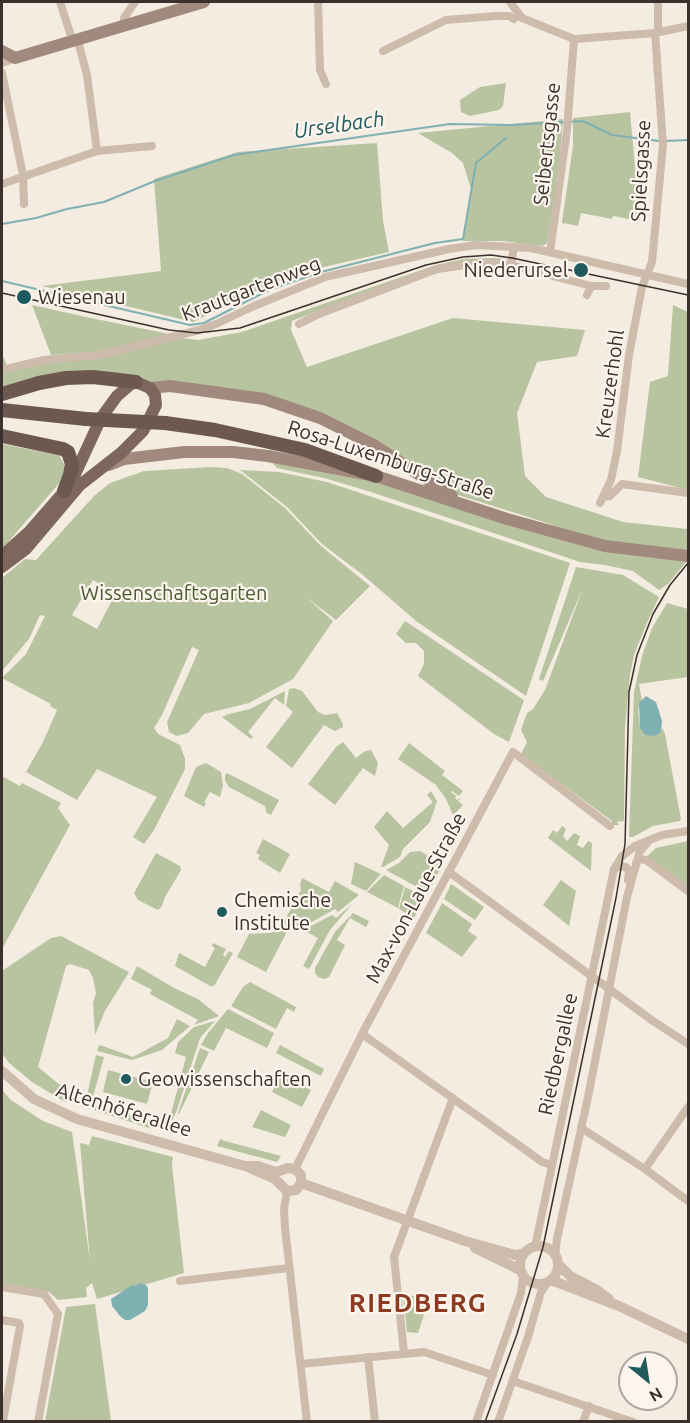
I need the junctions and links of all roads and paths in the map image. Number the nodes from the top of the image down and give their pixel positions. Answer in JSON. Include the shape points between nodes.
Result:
{"nodes":[{"id":1,"x":60,"y":2,"type":"edge"},
{"id":2,"x":135,"y":2,"type":"edge"},
{"id":3,"x":204,"y":2,"type":"edge"},
{"id":4,"x":318,"y":2,"type":"edge"},
{"id":5,"x":510,"y":2,"type":"edge"},
{"id":6,"x":658,"y":2,"type":"edge"},
{"id":7,"x":518,"y":18,"type":"junction"},
{"id":8,"x":124,"y":26,"type":"junction"},
{"id":9,"x":688,"y":26,"type":"edge"},
{"id":10,"x":657,"y":32,"type":"junction"},
{"id":11,"x":574,"y":39,"type":"junction"},
{"id":12,"x":76,"y":42,"type":"junction"},
{"id":13,"x":2,"y":51,"type":"edge"},
{"id":14,"x":384,"y":51,"type":"dead end"},
{"id":15,"x":15,"y":58,"type":"junction"},
{"id":16,"x":2,"y":63,"type":"edge"},
{"id":17,"x":2,"y":73,"type":"edge"},
{"id":18,"x":327,"y":84,"type":"dead end"},
{"id":19,"x":152,"y":146,"type":"dead end"},
{"id":20,"x":98,"y":151,"type":"junction"},
{"id":21,"x":23,"y":175,"type":"junction"},
{"id":22,"x":3,"y":183,"type":"edge"},
{"id":23,"x":23,"y":192,"type":"junction"},
{"id":24,"x":24,"y":204,"type":"dead end"},
{"id":25,"x":514,"y":247,"type":"junction"},
{"id":26,"x":550,"y":252,"type":"junction"},
{"id":27,"x":512,"y":265,"type":"junction"},
{"id":28,"x":645,"y":274,"type":"junction"},
{"id":29,"x":688,"y":284,"type":"edge"},
{"id":30,"x":591,"y":286,"type":"junction"},
{"id":31,"x":606,"y":286,"type":"dead end"},
{"id":32,"x":587,"y":295,"type":"dead end"},
{"id":33,"x":299,"y":324,"type":"dead end"},
{"id":34,"x":2,"y":370,"type":"edge"},
{"id":35,"x":136,"y":382,"type":"junction"},
{"id":36,"x":150,"y":388,"type":"junction"},
{"id":37,"x":2,"y":394,"type":"edge"},
{"id":38,"x":2,"y":410,"type":"edge"},
{"id":39,"x":2,"y":419,"type":"edge"},
{"id":40,"x":82,"y":419,"type":"junction"},
{"id":41,"x":2,"y":436,"type":"edge"},
{"id":42,"x":100,"y":470,"type":"junction"},
{"id":43,"x":376,"y":476,"type":"junction"},
{"id":44,"x":64,"y":491,"type":"junction"},
{"id":45,"x":688,"y":493,"type":"edge"},
{"id":46,"x":466,"y":504,"type":"junction"},
{"id":47,"x":2,"y":556,"type":"edge"},
{"id":48,"x":688,"y":556,"type":"edge"},
{"id":49,"x":2,"y":567,"type":"edge"},
{"id":50,"x":610,"y":826,"type":"dead end"},
{"id":51,"x":688,"y":831,"type":"edge"},
{"id":52,"x":650,"y":840,"type":"junction"},
{"id":53,"x":636,"y":862,"type":"junction"},
{"id":54,"x":614,"y":869,"type":"junction"},
{"id":55,"x":449,"y":872,"type":"junction"},
{"id":56,"x":628,"y":890,"type":"junction"},
{"id":57,"x":688,"y":891,"type":"edge"},
{"id":58,"x":591,"y":974,"type":"junction"},
{"id":59,"x":609,"y":989,"type":"junction"},
{"id":60,"x":362,"y":1034,"type":"junction"},
{"id":61,"x":688,"y":1044,"type":"edge"},
{"id":62,"x":2,"y":1071,"type":"edge"},
{"id":63,"x":453,"y":1098,"type":"junction"},
{"id":64,"x":688,"y":1107,"type":"edge"},
{"id":65,"x":581,"y":1128,"type":"junction"},
{"id":66,"x":552,"y":1165,"type":"junction"},
{"id":67,"x":245,"y":1166,"type":"junction"},
{"id":68,"x":295,"y":1169,"type":"junction"},
{"id":69,"x":645,"y":1169,"type":"junction"},
{"id":70,"x":282,"y":1171,"type":"junction"},
{"id":71,"x":301,"y":1183,"type":"junction"},
{"id":72,"x":283,"y":1187,"type":"junction"},
{"id":73,"x":688,"y":1201,"type":"edge"},
{"id":74,"x":408,"y":1220,"type":"junction"},
{"id":75,"x":465,"y":1241,"type":"junction"},
{"id":76,"x":535,"y":1247,"type":"junction"},
{"id":77,"x":523,"y":1254,"type":"junction"},
{"id":78,"x":557,"y":1259,"type":"junction"},
{"id":79,"x":290,"y":1268,"type":"junction"},
{"id":80,"x":522,"y":1274,"type":"junction"},
{"id":81,"x":180,"y":1281,"type":"dead end"},
{"id":82,"x":549,"y":1281,"type":"junction"},
{"id":83,"x":2,"y":1287,"type":"edge"},
{"id":84,"x":619,"y":1306,"type":"junction"},
{"id":85,"x":2,"y":1320,"type":"edge"},
{"id":86,"x":688,"y":1339,"type":"edge"},
{"id":87,"x":404,"y":1353,"type":"junction"},
{"id":88,"x":368,"y":1357,"type":"junction"},
{"id":89,"x":301,"y":1365,"type":"junction"},
{"id":90,"x":493,"y":1375,"type":"junction"},
{"id":91,"x":513,"y":1381,"type":"junction"},
{"id":92,"x":589,"y":1406,"type":"junction"},
{"id":93,"x":3,"y":1421,"type":"edge"},
{"id":94,"x":38,"y":1422,"type":"edge"},
{"id":95,"x":308,"y":1422,"type":"edge"},
{"id":96,"x":375,"y":1422,"type":"edge"},
{"id":97,"x":476,"y":1422,"type":"edge"},
{"id":98,"x":498,"y":1422,"type":"edge"},
{"id":99,"x":583,"y":1422,"type":"edge"},
{"id":100,"x":633,"y":1422,"type":"edge"}],
"edges":[{"from":1,"to":12,"type":"street"},
{"from":2,"to":8,"type":"street","via":[[124,18]]},
{"from":3,"to":8,"type":"main road"},
{"from":4,"to":18,"type":"street","via":[[320,70]]},
{"from":5,"to":7,"type":"street"},
{"from":6,"to":10,"type":"street","name":"Spielsgasse"},
{"from":7,"to":11,"type":"street"},
{"from":7,"to":14,"type":"street","via":[[446,20]]},
{"from":8,"to":12,"type":"main road"},
{"from":9,"to":10,"type":"street"},
{"from":10,"to":11,"type":"street"},
{"from":10,"to":28,"type":"street","name":"Spielsgasse","via":[[663,145],[652,262]]},
{"from":11,"to":26,"type":"street","name":"Seibertsgasse","via":[[567,130]]},
{"from":12,"to":15,"type":"main road"},
{"from":12,"to":20,"type":"street","via":[[87,75]]},
{"from":13,"to":15,"type":"main road"},
{"from":15,"to":16,"type":"street"},
{"from":17,"to":21,"type":"street"},
{"from":19,"to":20,"type":"street"},
{"from":20,"to":21,"type":"street"},
{"from":21,"to":22,"type":"street"},
{"from":21,"to":23,"type":"street"},
{"from":22,"to":23,"type":"street"},
{"from":23,"to":24,"type":"street"},
{"from":25,"to":26,"type":"street","name":"Krautgartenweg"},
{"from":25,"to":27,"type":"street"},
{"from":25,"to":34,"type":"street","name":"Krautgartenweg","via":[[476,245],[382,262],[325,277],[201,329],[101,355],[44,360]]},
{"from":26,"to":28,"type":"street","name":"Krautgartenweg"},
{"from":27,"to":30,"type":"street"},
{"from":27,"to":33,"type":"street","via":[[488,263],[437,269]]},
{"from":28,"to":29,"type":"street","name":"Krautgartenweg"},
{"from":28,"to":45,"type":"street","name":"Kreuzerhohl","via":[[629,355],[617,451],[602,500],[622,484]]},
{"from":30,"to":31,"type":"street"},
{"from":30,"to":32,"type":"street"},
{"from":35,"to":36,"type":"main road"},
{"from":35,"to":37,"type":"highway","via":[[93,376],[66,378]]},
{"from":35,"to":44,"type":"main road","via":[[110,404],[77,473]]},
{"from":36,"to":42,"type":"main road","via":[[156,405],[150,419],[134,442]]},
{"from":36,"to":46,"type":"main road","via":[[180,387],[264,399],[320,418],[374,445]]},
{"from":38,"to":40,"type":"highway","name":"Rosa-Luxemburg-Straße"},
{"from":39,"to":40,"type":"highway","name":"Rosa-Luxemburg-Straße"},
{"from":40,"to":43,"type":"highway","name":"Rosa-Luxemburg-Straße","bridge":true,"via":[[215,430],[305,450]]},
{"from":41,"to":44,"type":"highway","via":[[68,452],[72,464]]},
{"from":42,"to":43,"type":"main road","via":[[138,456],[233,452]]},
{"from":42,"to":49,"type":"main road","via":[[80,485],[26,549]]},
{"from":43,"to":46,"type":"main road","name":"Rosa-Luxemburg-Straße"},
{"from":44,"to":47,"type":"main road"},
{"from":46,"to":48,"type":"main road","name":"Rosa-Luxemburg-Straße","via":[[604,546]]},
{"from":50,"to":55,"type":"street","name":"Max-von-Laue-Straße","via":[[513,752]]},
{"from":51,"to":52,"type":"street"},
{"from":52,"to":53,"type":"street","name":"Riedbergallee"},
{"from":52,"to":54,"type":"street","name":"Riedbergallee","via":[[631,848]]},
{"from":53,"to":56,"type":"street","name":"Riedbergallee"},
{"from":53,"to":57,"type":"street","via":[[646,860]]},
{"from":54,"to":56,"type":"street","name":"Riedbergallee","via":[[624,866],[629,871]]},
{"from":54,"to":58,"type":"street","name":"Riedbergallee"},
{"from":55,"to":58,"type":"street"},
{"from":55,"to":60,"type":"street","name":"Max-von-Laue-Straße"},
{"from":56,"to":59,"type":"street","name":"Riedbergallee"},
{"from":58,"to":59,"type":"street"},
{"from":58,"to":66,"type":"street","name":"Riedbergallee"},
{"from":59,"to":61,"type":"street"},
{"from":59,"to":65,"type":"street","name":"Riedbergallee"},
{"from":60,"to":63,"type":"street"},
{"from":60,"to":68,"type":"street","name":"Max-von-Laue-Straße"},
{"from":62,"to":67,"type":"street","name":"Altenhöferallee","via":[[34,1099],[69,1116]]},
{"from":63,"to":66,"type":"street","via":[[542,1162]]},
{"from":63,"to":74,"type":"street"},
{"from":64,"to":69,"type":"street"},
{"from":65,"to":69,"type":"street"},
{"from":65,"to":78,"type":"street","name":"Riedbergallee","via":[[557,1239]]},
{"from":66,"to":76,"type":"street","name":"Riedbergallee"},
{"from":67,"to":70,"type":"street","name":"Altenhöferallee"},
{"from":67,"to":72,"type":"street","name":"Altenhöferallee"},
{"from":68,"to":70,"type":"street","name":"Altenhöferallee"},
{"from":68,"to":71,"type":"street","via":[[301,1175]]},
{"from":69,"to":73,"type":"street"},
{"from":70,"to":72,"type":"street","via":[[279,1176]]},
{"from":71,"to":72,"type":"street","via":[[296,1190]]},
{"from":71,"to":74,"type":"street"},
{"from":72,"to":79,"type":"street"},
{"from":74,"to":75,"type":"street"},
{"from":74,"to":87,"type":"street","via":[[394,1257]]},
{"from":75,"to":77,"type":"street"},
{"from":75,"to":80,"type":"street"},
{"from":76,"to":77,"type":"street"},
{"from":76,"to":78,"type":"street","via":[[546,1248]]},
{"from":77,"to":80,"type":"street"},
{"from":78,"to":82,"type":"street","via":[[556,1275]]},
{"from":78,"to":84,"type":"street","via":[[568,1275]]},
{"from":79,"to":81,"type":"street"},
{"from":79,"to":89,"type":"street"},
{"from":80,"to":82,"type":"street","via":[[533,1284]]},
{"from":80,"to":90,"type":"street","via":[[521,1293]]},
{"from":82,"to":84,"type":"street"},
{"from":82,"to":91,"type":"street","via":[[541,1292]]},
{"from":83,"to":94,"type":"street","via":[[44,1294],[58,1314]]},
{"from":84,"to":86,"type":"street"},
{"from":85,"to":93,"type":"street","via":[[21,1326]]},
{"from":87,"to":88,"type":"street"},
{"from":87,"to":90,"type":"street","via":[[424,1352]]},
{"from":88,"to":89,"type":"street"},
{"from":88,"to":96,"type":"street"},
{"from":89,"to":95,"type":"street"},
{"from":90,"to":97,"type":"street"},
{"from":91,"to":92,"type":"street"},
{"from":91,"to":98,"type":"street"},
{"from":92,"to":99,"type":"street"},
{"from":92,"to":100,"type":"street"}]}
